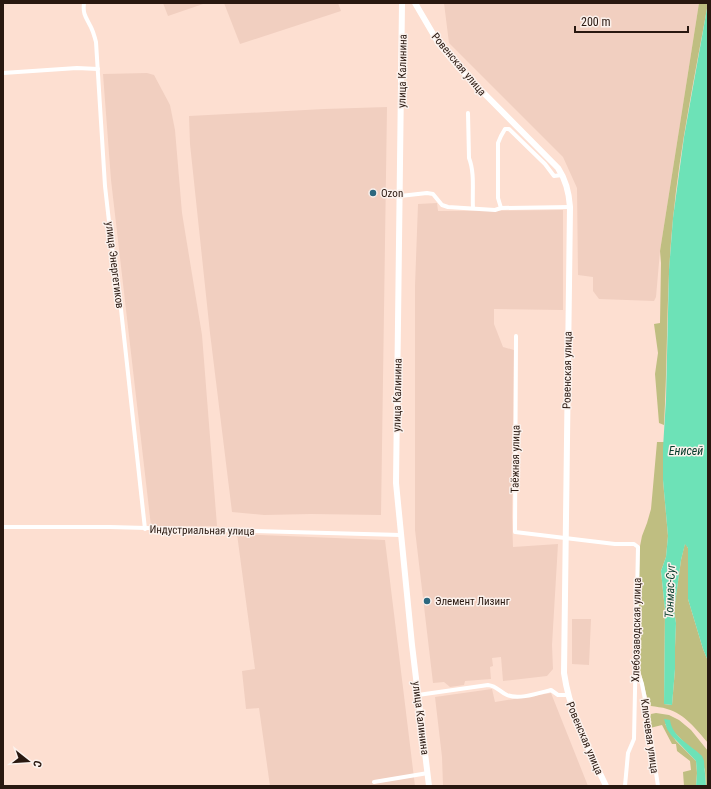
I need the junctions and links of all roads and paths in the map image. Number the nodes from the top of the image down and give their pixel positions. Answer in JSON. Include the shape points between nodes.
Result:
{"nodes":[{"id":1,"x":84,"y":3,"type":"edge"},
{"id":2,"x":402,"y":3,"type":"edge"},
{"id":3,"x":415,"y":3,"type":"edge"},
{"id":4,"x":98,"y":69,"type":"junction"},
{"id":5,"x":3,"y":74,"type":"edge"},
{"id":6,"x":468,"y":113,"type":"dead end"},
{"id":7,"x":562,"y":175,"type":"junction"},
{"id":8,"x":400,"y":196,"type":"junction"},
{"id":9,"x":570,"y":207,"type":"junction"},
{"id":10,"x":472,"y":208,"type":"junction"},
{"id":11,"x":501,"y":208,"type":"junction"},
{"id":12,"x":516,"y":336,"type":"dead end"},
{"id":13,"x":3,"y":528,"type":"edge"},
{"id":14,"x":144,"y":529,"type":"junction"},
{"id":15,"x":401,"y":535,"type":"junction"},
{"id":16,"x":564,"y":538,"type":"junction"},
{"id":17,"x":635,"y":664,"type":"junction"},
{"id":18,"x":418,"y":695,"type":"junction"},
{"id":19,"x":568,"y":695,"type":"junction"},
{"id":20,"x":428,"y":773,"type":"junction"},
{"id":21,"x":374,"y":782,"type":"dead end"},
{"id":22,"x":429,"y":786,"type":"edge"},
{"id":23,"x":606,"y":786,"type":"edge"},
{"id":24,"x":625,"y":786,"type":"edge"},
{"id":25,"x":658,"y":786,"type":"edge"}],
"edges":[{"from":1,"to":4,"type":"street","name":"улица Энергетиков","via":[[83,10],[96,42]]},
{"from":2,"to":8,"type":"main road","name":"улица Калинина"},
{"from":3,"to":7,"type":"main road","name":"Ровенская улица","via":[[430,30],[459,68],[553,162]]},
{"from":4,"to":5,"type":"street","via":[[77,68]]},
{"from":4,"to":14,"type":"street","name":"улица Энергетиков","via":[[105,186],[122,315]]},
{"from":6,"to":10,"type":"street"},
{"from":7,"to":9,"type":"main road","name":"Ровенская улица","via":[[569,193]]},
{"from":7,"to":11,"type":"street","via":[[554,176],[545,164],[506,128],[498,143],[498,198]]},
{"from":8,"to":10,"type":"street","via":[[433,194],[442,206]]},
{"from":8,"to":15,"type":"main road","name":"улица Калинина","via":[[396,462]]},
{"from":9,"to":11,"type":"street"},
{"from":9,"to":16,"type":"main road","name":"Ровенская улица"},
{"from":10,"to":11,"type":"street"},
{"from":12,"to":16,"type":"street","name":"Таёжная улица","via":[[515,530],[518,534]]},
{"from":13,"to":14,"type":"street","name":"Индустриальная улица"},
{"from":14,"to":15,"type":"street","name":"Индустриальная улица"},
{"from":15,"to":18,"type":"main road","name":"улица Калинина"},
{"from":16,"to":17,"type":"street","name":"Хлебозаводская улица","via":[[634,544],[638,547]]},
{"from":16,"to":19,"type":"main road","name":"Ровенская улица","via":[[563,667]]},
{"from":17,"to":24,"type":"street","name":"Хлебозаводская улица","via":[[634,740],[628,753]]},
{"from":17,"to":25,"type":"street","name":"Ключевая улица","via":[[647,710],[647,724]]},
{"from":18,"to":19,"type":"street","via":[[488,685],[515,697],[551,690],[558,695]]},
{"from":18,"to":20,"type":"main road","name":"улица Калинина"},
{"from":19,"to":23,"type":"main road","name":"Ровенская улица","via":[[581,733]]},
{"from":20,"to":21,"type":"street"},
{"from":20,"to":22,"type":"main road","name":"улица Калинина"}]}
